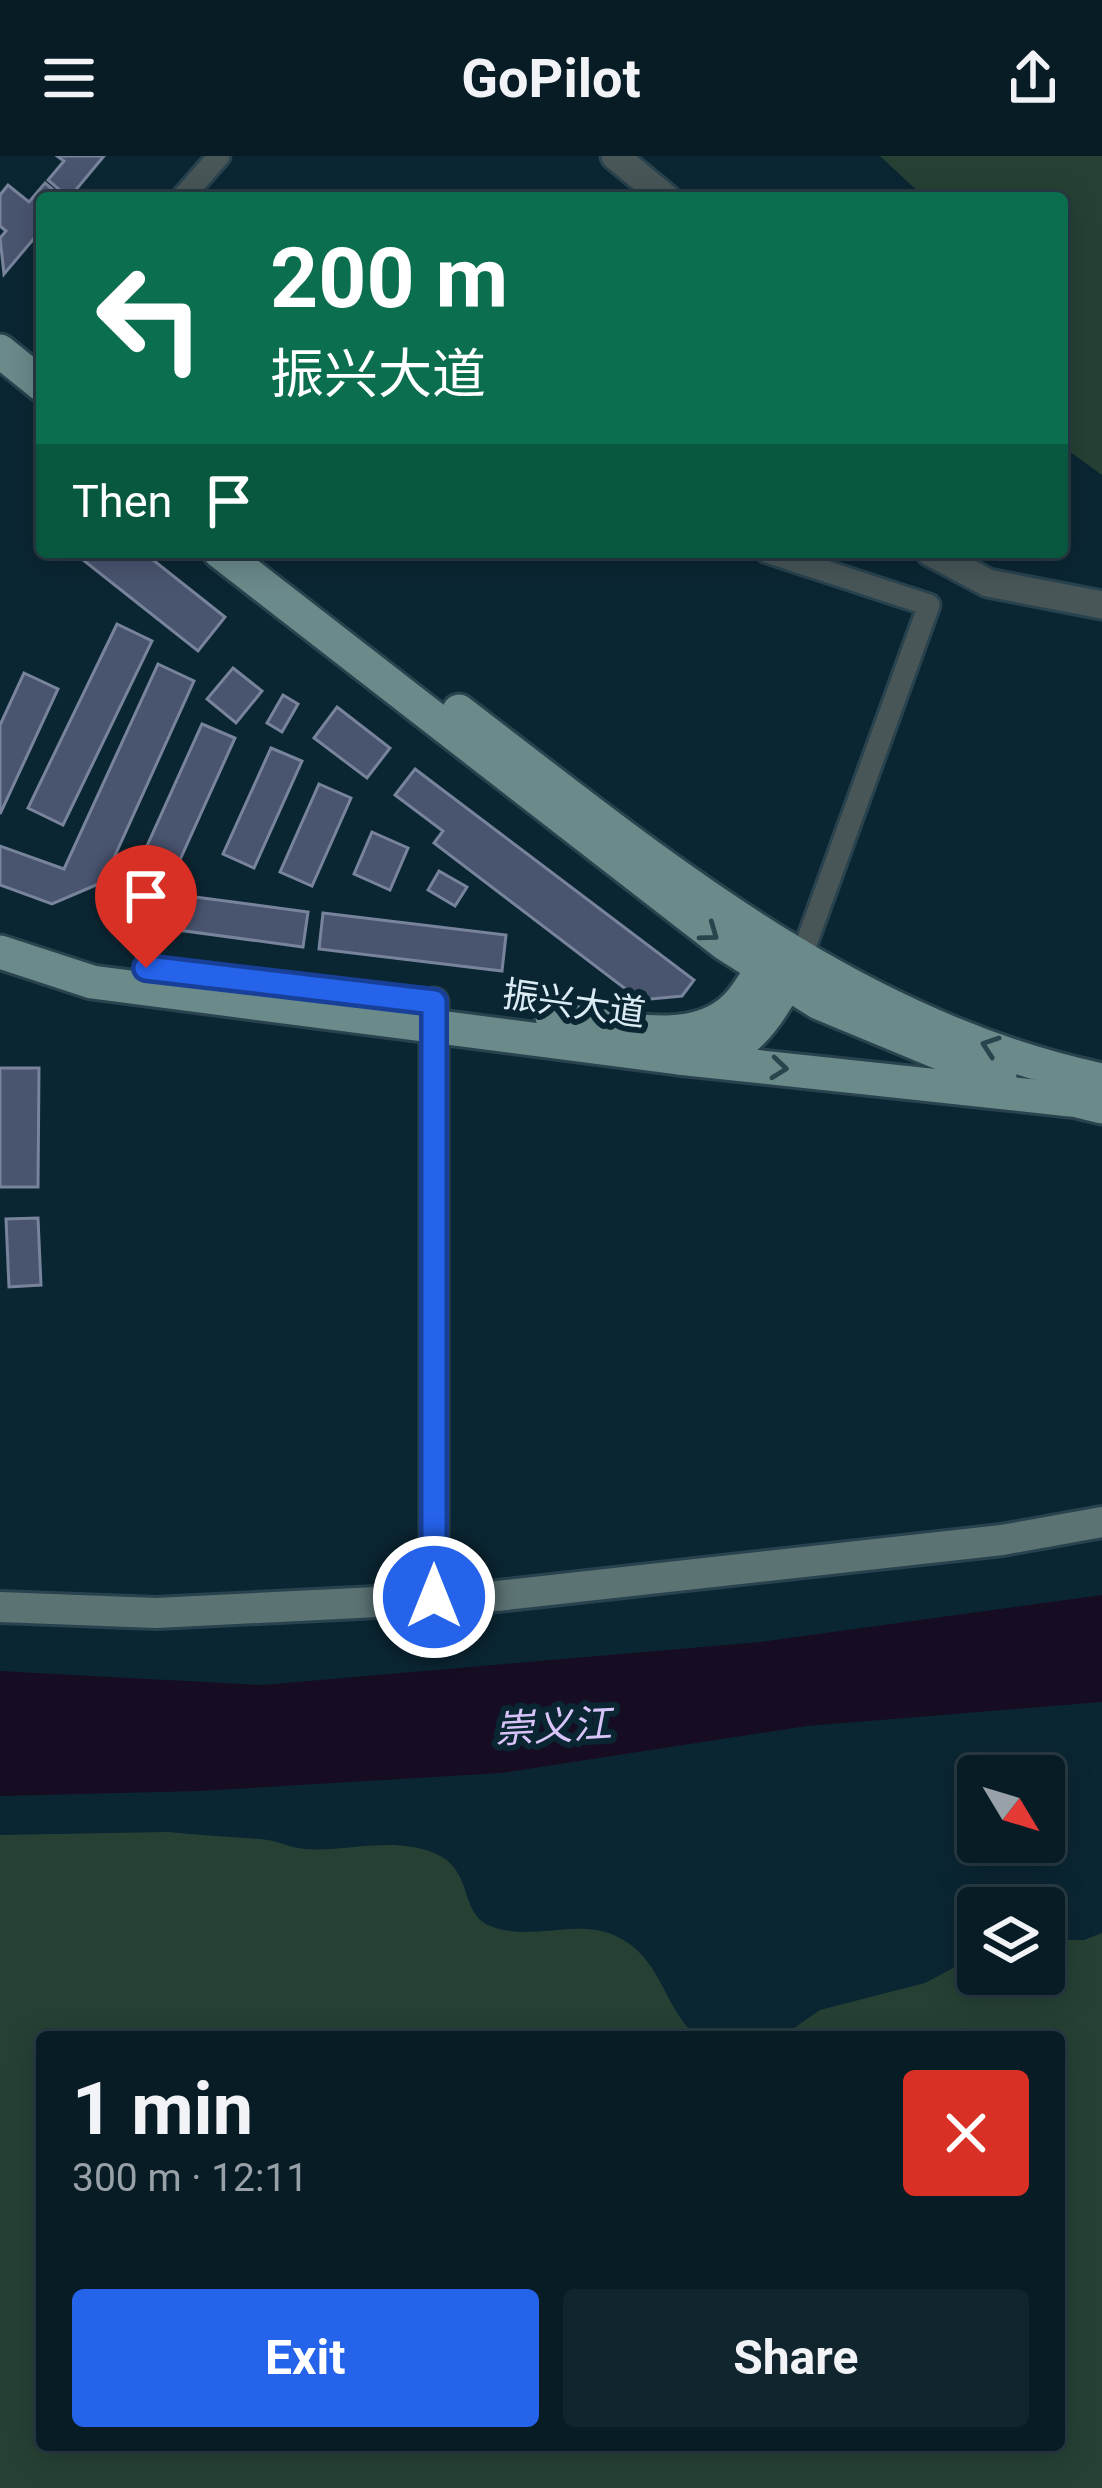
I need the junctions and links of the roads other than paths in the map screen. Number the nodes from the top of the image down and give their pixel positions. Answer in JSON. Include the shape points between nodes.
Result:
{"nodes":[{"id":1,"x":219,"y":156,"type":"edge"},
{"id":2,"x":616,"y":156,"type":"edge"},
{"id":3,"x":187,"y":192,"type":"edge"},
{"id":4,"x":659,"y":192,"type":"edge"},
{"id":5,"x":0,"y":351,"type":"edge"},
{"id":6,"x":28,"y":374,"type":"edge"},
{"id":7,"x":228,"y":558,"type":"edge"},
{"id":8,"x":263,"y":558,"type":"edge"},
{"id":9,"x":785,"y":558,"type":"edge"},
{"id":10,"x":941,"y":558,"type":"edge"},
{"id":11,"x":1102,"y":605,"type":"edge"},
{"id":12,"x":0,"y":932,"type":"edge"},
{"id":13,"x":0,"y":952,"type":"edge"},
{"id":14,"x":782,"y":963,"type":"junction"},
{"id":15,"x":433,"y":1012,"type":"junction"},
{"id":16,"x":673,"y":1045,"type":"junction"},
{"id":17,"x":1102,"y":1080,"type":"edge"},
{"id":18,"x":1086,"y":1103,"type":"edge"},
{"id":19,"x":1102,"y":1522,"type":"edge"},
{"id":20,"x":434,"y":1597,"type":"junction"},
{"id":21,"x":0,"y":1607,"type":"edge"}],
"edges":[{"from":1,"to":3,"type":"street"},
{"from":2,"to":4,"type":"street"},
{"from":5,"to":6,"type":"main road"},
{"from":7,"to":14,"type":"main road","one_way":true,"via":[[677,909]]},
{"from":8,"to":14,"type":"main road"},
{"from":9,"to":14,"type":"street","via":[[929,605]]},
{"from":10,"to":11,"type":"street","via":[[988,583]]},
{"from":12,"to":15,"type":"main road","name":"振兴大道","via":[[94,962]]},
{"from":13,"to":15,"type":"main road","name":"振兴大道","via":[[92,982]]},
{"from":14,"to":16,"type":"main road","via":[[728,1014]]},
{"from":17,"to":14,"type":"main road","one_way":true,"via":[[978,1043]]},
{"from":14,"to":18,"type":"main road","via":[[970,1069]]},
{"from":15,"to":16,"type":"main road","name":"振兴大道"},
{"from":15,"to":20,"type":"street"},
{"from":16,"to":18,"type":"main road","name":"振兴大道","one_way":true},
{"from":19,"to":20,"type":"main road","via":[[1002,1540]]},
{"from":20,"to":21,"type":"main road","via":[[155,1613]]}]}
